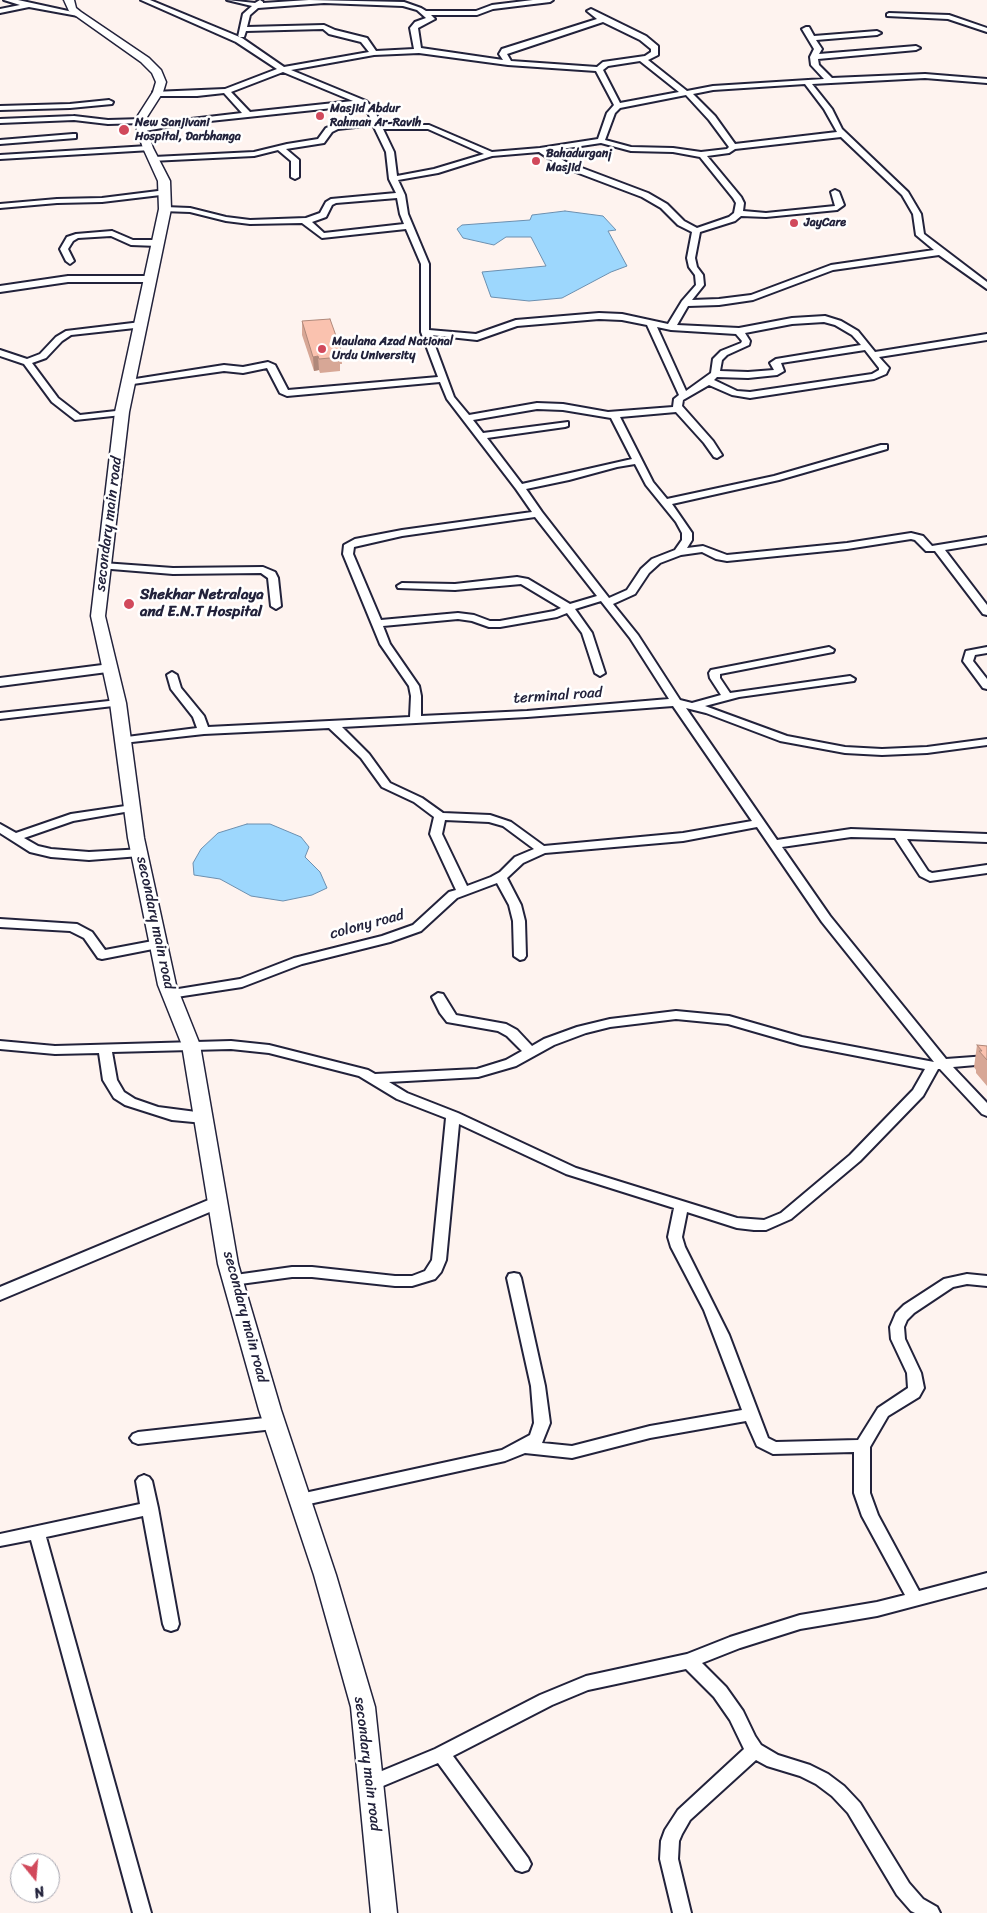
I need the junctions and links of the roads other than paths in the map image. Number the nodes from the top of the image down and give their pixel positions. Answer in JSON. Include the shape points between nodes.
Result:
{"nodes":[{"id":1,"x":7,"y":0,"type":"edge"},
{"id":2,"x":145,"y":0,"type":"edge"},
{"id":3,"x":230,"y":0,"type":"edge"},
{"id":4,"x":550,"y":0,"type":"edge"},
{"id":5,"x":402,"y":2,"type":"edge"},
{"id":6,"x":30,"y":4,"type":"junction"},
{"id":7,"x":258,"y":4,"type":"edge"},
{"id":8,"x":73,"y":7,"type":"edge"},
{"id":9,"x":591,"y":10,"type":"dead end"},
{"id":10,"x":0,"y":11,"type":"edge"},
{"id":11,"x":426,"y":13,"type":"junction"},
{"id":12,"x":889,"y":15,"type":"dead end"},
{"id":13,"x":604,"y":19,"type":"junction"},
{"id":14,"x":244,"y":28,"type":"junction"},
{"id":15,"x":806,"y":29,"type":"dead end"},
{"id":16,"x":987,"y":30,"type":"edge"},
{"id":17,"x":877,"y":33,"type":"dead end"},
{"id":18,"x":812,"y":38,"type":"junction"},
{"id":19,"x":239,"y":40,"type":"junction"},
{"id":20,"x":916,"y":48,"type":"dead end"},
{"id":21,"x":419,"y":51,"type":"junction"},
{"id":22,"x":374,"y":53,"type":"junction"},
{"id":23,"x":814,"y":57,"type":"junction"},
{"id":24,"x":642,"y":59,"type":"junction"},
{"id":25,"x":508,"y":62,"type":"junction"},
{"id":26,"x":282,"y":69,"type":"junction"},
{"id":27,"x":599,"y":69,"type":"junction"},
{"id":28,"x":830,"y":81,"type":"junction"},
{"id":29,"x":987,"y":81,"type":"edge"},
{"id":30,"x":808,"y":82,"type":"junction"},
{"id":31,"x":226,"y":91,"type":"junction"},
{"id":32,"x":686,"y":93,"type":"junction"},
{"id":33,"x":156,"y":94,"type":"junction"},
{"id":34,"x":109,"y":102,"type":"dead end"},
{"id":35,"x":363,"y":103,"type":"junction"},
{"id":36,"x":618,"y":106,"type":"junction"},
{"id":37,"x":0,"y":108,"type":"edge"},
{"id":38,"x":250,"y":116,"type":"junction"},
{"id":39,"x":0,"y":120,"type":"edge"},
{"id":40,"x":96,"y":121,"type":"junction"},
{"id":41,"x":377,"y":124,"type":"junction"},
{"id":42,"x":142,"y":126,"type":"junction"},
{"id":43,"x":843,"y":134,"type":"junction"},
{"id":44,"x":73,"y":136,"type":"junction"},
{"id":45,"x":602,"y":141,"type":"junction"},
{"id":46,"x":0,"y":142,"type":"edge"},
{"id":47,"x":733,"y":147,"type":"junction"},
{"id":48,"x":280,"y":148,"type":"junction"},
{"id":49,"x":540,"y":150,"type":"junction"},
{"id":50,"x":66,"y":154,"type":"junction"},
{"id":51,"x":151,"y":154,"type":"junction"},
{"id":52,"x":491,"y":154,"type":"junction"},
{"id":53,"x":703,"y":155,"type":"junction"},
{"id":54,"x":0,"y":157,"type":"edge"},
{"id":55,"x":295,"y":177,"type":"dead end"},
{"id":56,"x":393,"y":179,"type":"junction"},
{"id":57,"x":835,"y":192,"type":"dead end"},
{"id":58,"x":401,"y":195,"type":"junction"},
{"id":59,"x":166,"y":200,"type":"junction"},
{"id":60,"x":0,"y":206,"type":"edge"},
{"id":61,"x":739,"y":213,"type":"junction"},
{"id":62,"x":306,"y":221,"type":"junction"},
{"id":63,"x":410,"y":226,"type":"junction"},
{"id":64,"x":696,"y":231,"type":"junction"},
{"id":65,"x":158,"y":243,"type":"junction"},
{"id":66,"x":941,"y":252,"type":"junction"},
{"id":67,"x":70,"y":261,"type":"dead end"},
{"id":68,"x":151,"y":278,"type":"junction"},
{"id":69,"x":987,"y":286,"type":"edge"},
{"id":70,"x":0,"y":289,"type":"edge"},
{"id":71,"x":685,"y":303,"type":"junction"},
{"id":72,"x":651,"y":323,"type":"junction"},
{"id":73,"x":141,"y":324,"type":"junction"},
{"id":74,"x":671,"y":327,"type":"junction"},
{"id":75,"x":739,"y":331,"type":"junction"},
{"id":76,"x":425,"y":332,"type":"junction"},
{"id":77,"x":987,"y":337,"type":"edge"},
{"id":78,"x":870,"y":351,"type":"junction"},
{"id":79,"x":0,"y":353,"type":"edge"},
{"id":80,"x":27,"y":362,"type":"junction"},
{"id":81,"x":712,"y":377,"type":"junction"},
{"id":82,"x":443,"y":379,"type":"junction"},
{"id":83,"x":129,"y":384,"type":"junction"},
{"id":84,"x":683,"y":395,"type":"junction"},
{"id":85,"x":678,"y":409,"type":"junction"},
{"id":86,"x":122,"y":412,"type":"junction"},
{"id":87,"x":614,"y":414,"type":"junction"},
{"id":88,"x":467,"y":418,"type":"junction"},
{"id":89,"x":565,"y":424,"type":"dead end"},
{"id":90,"x":480,"y":436,"type":"junction"},
{"id":91,"x":884,"y":447,"type":"dead end"},
{"id":92,"x":717,"y":456,"type":"dead end"},
{"id":93,"x":638,"y":461,"type":"junction"},
{"id":94,"x":520,"y":487,"type":"junction"},
{"id":95,"x":664,"y":503,"type":"junction"},
{"id":96,"x":538,"y":514,"type":"junction"},
{"id":97,"x":987,"y":540,"type":"edge"},
{"id":98,"x":938,"y":548,"type":"junction"},
{"id":99,"x":679,"y":552,"type":"junction"},
{"id":100,"x":103,"y":566,"type":"junction"},
{"id":101,"x":402,"y":586,"type":"dead end"},
{"id":102,"x":606,"y":599,"type":"junction"},
{"id":103,"x":276,"y":606,"type":"dead end"},
{"id":104,"x":569,"y":608,"type":"junction"},
{"id":105,"x":987,"y":612,"type":"edge"},
{"id":106,"x":376,"y":624,"type":"junction"},
{"id":107,"x":829,"y":650,"type":"dead end"},
{"id":108,"x":987,"y":650,"type":"edge"},
{"id":109,"x":110,"y":668,"type":"junction"},
{"id":110,"x":600,"y":673,"type":"dead end"},
{"id":111,"x":172,"y":676,"type":"dead end"},
{"id":112,"x":850,"y":679,"type":"dead end"},
{"id":113,"x":0,"y":682,"type":"edge"},
{"id":114,"x":987,"y":686,"type":"edge"},
{"id":115,"x":727,"y":697,"type":"junction"},
{"id":116,"x":676,"y":702,"type":"junction"},
{"id":117,"x":118,"y":703,"type":"junction"},
{"id":118,"x":692,"y":706,"type":"junction"},
{"id":119,"x":0,"y":716,"type":"edge"},
{"id":120,"x":415,"y":720,"type":"junction"},
{"id":121,"x":332,"y":724,"type":"junction"},
{"id":122,"x":204,"y":731,"type":"junction"},
{"id":123,"x":123,"y":740,"type":"junction"},
{"id":124,"x":987,"y":742,"type":"edge"},
{"id":125,"x":132,"y":808,"type":"junction"},
{"id":126,"x":440,"y":816,"type":"junction"},
{"id":127,"x":760,"y":823,"type":"junction"},
{"id":128,"x":0,"y":828,"type":"edge"},
{"id":129,"x":898,"y":835,"type":"junction"},
{"id":130,"x":15,"y":837,"type":"junction"},
{"id":131,"x":987,"y":838,"type":"edge"},
{"id":132,"x":775,"y":844,"type":"junction"},
{"id":133,"x":542,"y":850,"type":"junction"},
{"id":134,"x":140,"y":852,"type":"junction"},
{"id":135,"x":987,"y":870,"type":"edge"},
{"id":136,"x":500,"y":878,"type":"junction"},
{"id":137,"x":463,"y":891,"type":"junction"},
{"id":138,"x":0,"y":923,"type":"edge"},
{"id":139,"x":158,"y":944,"type":"junction"},
{"id":140,"x":520,"y":956,"type":"dead end"},
{"id":141,"x":170,"y":994,"type":"junction"},
{"id":142,"x":438,"y":997,"type":"dead end"},
{"id":143,"x":0,"y":1045,"type":"edge"},
{"id":144,"x":191,"y":1045,"type":"junction"},
{"id":145,"x":105,"y":1049,"type":"junction"},
{"id":146,"x":530,"y":1052,"type":"junction"},
{"id":147,"x":987,"y":1060,"type":"edge"},
{"id":148,"x":937,"y":1064,"type":"junction"},
{"id":149,"x":373,"y":1079,"type":"junction"},
{"id":150,"x":987,"y":1111,"type":"edge"},
{"id":151,"x":453,"y":1116,"type":"junction"},
{"id":152,"x":204,"y":1118,"type":"junction"},
{"id":153,"x":218,"y":1202,"type":"junction"},
{"id":154,"x":682,"y":1205,"type":"junction"},
{"id":155,"x":514,"y":1278,"type":"dead end"},
{"id":156,"x":233,"y":1280,"type":"junction"},
{"id":157,"x":987,"y":1281,"type":"edge"},
{"id":158,"x":0,"y":1294,"type":"edge"},
{"id":159,"x":751,"y":1414,"type":"junction"},
{"id":160,"x":274,"y":1423,"type":"junction"},
{"id":161,"x":138,"y":1438,"type":"dead end"},
{"id":162,"x":862,"y":1446,"type":"junction"},
{"id":163,"x":524,"y":1447,"type":"junction"},
{"id":164,"x":144,"y":1481,"type":"dead end"},
{"id":165,"x":300,"y":1500,"type":"junction"},
{"id":166,"x":150,"y":1508,"type":"junction"},
{"id":167,"x":38,"y":1533,"type":"junction"},
{"id":168,"x":0,"y":1540,"type":"edge"},
{"id":169,"x":987,"y":1580,"type":"edge"},
{"id":170,"x":915,"y":1599,"type":"junction"},
{"id":171,"x":171,"y":1624,"type":"dead end"},
{"id":172,"x":689,"y":1662,"type":"junction"},
{"id":173,"x":755,"y":1750,"type":"junction"},
{"id":174,"x":441,"y":1754,"type":"junction"},
{"id":175,"x":371,"y":1783,"type":"junction"},
{"id":176,"x":522,"y":1864,"type":"dead end"},
{"id":177,"x":142,"y":1913,"type":"edge"},
{"id":178,"x":384,"y":1913,"type":"edge"},
{"id":179,"x":682,"y":1913,"type":"edge"},
{"id":180,"x":931,"y":1913,"type":"edge"}],
"edges":[{"from":1,"to":6,"type":"street"},
{"from":2,"to":19,"type":"street"},
{"from":3,"to":7,"type":"street"},
{"from":4,"to":11,"type":"street","via":[[492,7],[477,13]]},
{"from":5,"to":7,"type":"street"},
{"from":5,"to":11,"type":"street"},
{"from":6,"to":8,"type":"street"},
{"from":6,"to":10,"type":"street"},
{"from":7,"to":14,"type":"street","via":[[247,14]]},
{"from":8,"to":33,"type":"main road","via":[[157,72],[161,82]]},
{"from":9,"to":13,"type":"street"},
{"from":11,"to":21,"type":"street","via":[[431,19],[414,28]]},
{"from":12,"to":16,"type":"street","via":[[949,17]]},
{"from":13,"to":24,"type":"street","via":[[655,48],[655,53]]},
{"from":13,"to":25,"type":"street","via":[[505,51],[503,54]]},
{"from":14,"to":19,"type":"street"},
{"from":14,"to":22,"type":"street","via":[[324,27],[334,33],[364,40]]},
{"from":15,"to":18,"type":"street"},
{"from":17,"to":18,"type":"street"},
{"from":18,"to":23,"type":"street","via":[[818,49]]},
{"from":19,"to":26,"type":"street"},
{"from":20,"to":23,"type":"street"},
{"from":21,"to":22,"type":"street"},
{"from":21,"to":25,"type":"street"},
{"from":22,"to":26,"type":"street"},
{"from":23,"to":28,"type":"street","via":[[815,65]]},
{"from":24,"to":27,"type":"street","via":[[606,64]]},
{"from":24,"to":32,"type":"street"},
{"from":25,"to":27,"type":"street"},
{"from":26,"to":31,"type":"street"},
{"from":26,"to":35,"type":"street"},
{"from":27,"to":36,"type":"street"},
{"from":28,"to":29,"type":"street","via":[[925,76]]},
{"from":28,"to":30,"type":"street"},
{"from":30,"to":32,"type":"street","via":[[745,85]]},
{"from":30,"to":43,"type":"street"},
{"from":31,"to":33,"type":"street"},
{"from":31,"to":38,"type":"street"},
{"from":32,"to":36,"type":"street"},
{"from":32,"to":47,"type":"street","via":[[712,118]]},
{"from":33,"to":42,"type":"main road","via":[[142,118]]},
{"from":34,"to":37,"type":"street"},
{"from":35,"to":38,"type":"street"},
{"from":35,"to":41,"type":"street"},
{"from":36,"to":45,"type":"street","via":[[611,113]]},
{"from":38,"to":42,"type":"street"},
{"from":39,"to":40,"type":"street","via":[[74,118]]},
{"from":40,"to":42,"type":"street"},
{"from":40,"to":44,"type":"street"},
{"from":41,"to":48,"type":"street","via":[[336,127],[329,130],[322,142]]},
{"from":41,"to":52,"type":"street","via":[[429,127]]},
{"from":41,"to":56,"type":"street","via":[[390,152]]},
{"from":42,"to":51,"type":"main road","name":"secondary main road"},
{"from":43,"to":47,"type":"street"},
{"from":43,"to":66,"type":"street","via":[[905,194],[916,214],[920,235]]},
{"from":44,"to":46,"type":"street"},
{"from":44,"to":50,"type":"street"},
{"from":45,"to":49,"type":"street"},
{"from":45,"to":53,"type":"street","via":[[631,149],[674,150]]},
{"from":47,"to":53,"type":"street","via":[[729,151]]},
{"from":48,"to":51,"type":"street","via":[[242,156]]},
{"from":48,"to":55,"type":"street","via":[[295,160]]},
{"from":49,"to":52,"type":"street"},
{"from":49,"to":64,"type":"street","via":[[563,164],[645,195]]},
{"from":50,"to":51,"type":"street"},
{"from":50,"to":54,"type":"street"},
{"from":51,"to":59,"type":"main road","name":"secondary main road","via":[[164,181]]},
{"from":52,"to":56,"type":"street","via":[[435,171]]},
{"from":53,"to":61,"type":"street","via":[[738,197]]},
{"from":56,"to":58,"type":"street"},
{"from":57,"to":61,"type":"street","via":[[840,205],[838,208],[774,214]]},
{"from":58,"to":62,"type":"street","via":[[334,201],[323,215]]},
{"from":58,"to":63,"type":"street"},
{"from":59,"to":60,"type":"street","via":[[57,201]]},
{"from":59,"to":62,"type":"street","via":[[226,219]]},
{"from":59,"to":65,"type":"main road","name":"secondary main road"},
{"from":61,"to":64,"type":"street","via":[[726,222]]},
{"from":62,"to":63,"type":"street","via":[[322,236]]},
{"from":63,"to":76,"type":"street","via":[[425,264]]},
{"from":64,"to":71,"type":"street","via":[[691,258],[700,285]]},
{"from":65,"to":67,"type":"street","via":[[131,242],[112,232],[76,236],[64,249]]},
{"from":65,"to":68,"type":"main road","name":"secondary main road"},
{"from":66,"to":69,"type":"street"},
{"from":66,"to":71,"type":"street","via":[[831,268],[753,298]]},
{"from":68,"to":70,"type":"street","via":[[68,279]]},
{"from":68,"to":73,"type":"main road","name":"secondary main road"},
{"from":71,"to":74,"type":"street"},
{"from":72,"to":74,"type":"street"},
{"from":72,"to":76,"type":"street","via":[[599,316],[516,322],[470,338]]},
{"from":72,"to":84,"type":"street"},
{"from":73,"to":80,"type":"street","via":[[69,333],[43,356]]},
{"from":73,"to":83,"type":"main road","name":"secondary main road"},
{"from":74,"to":75,"type":"street"},
{"from":75,"to":78,"type":"street","via":[[792,321],[825,319],[848,328]]},
{"from":75,"to":81,"type":"street","via":[[746,343],[718,359]]},
{"from":76,"to":82,"type":"street"},
{"from":77,"to":78,"type":"street"},
{"from":78,"to":81,"type":"street","via":[[779,361],[775,363],[780,371],[777,372]]},
{"from":78,"to":81,"type":"street","via":[[884,372],[742,395]]},
{"from":79,"to":80,"type":"street"},
{"from":80,"to":86,"type":"street","via":[[55,400],[78,418]]},
{"from":81,"to":84,"type":"street"},
{"from":82,"to":83,"type":"street","via":[[287,393],[268,365],[243,370],[219,369]]},
{"from":82,"to":88,"type":"street","via":[[450,397]]},
{"from":83,"to":86,"type":"main road","name":"secondary main road"},
{"from":84,"to":85,"type":"street"},
{"from":85,"to":87,"type":"street"},
{"from":85,"to":92,"type":"street","via":[[708,441]]},
{"from":86,"to":100,"type":"main road","name":"secondary main road"},
{"from":87,"to":88,"type":"street","via":[[538,406]]},
{"from":87,"to":93,"type":"street"},
{"from":88,"to":90,"type":"street"},
{"from":89,"to":90,"type":"street"},
{"from":90,"to":94,"type":"street"},
{"from":91,"to":95,"type":"street","via":[[776,478]]},
{"from":93,"to":94,"type":"street"},
{"from":93,"to":95,"type":"street"},
{"from":94,"to":96,"type":"street"},
{"from":95,"to":99,"type":"street","via":[[687,533],[687,540]]},
{"from":96,"to":102,"type":"street"},
{"from":96,"to":106,"type":"street","via":[[402,532],[348,545],[348,554]]},
{"from":97,"to":98,"type":"street"},
{"from":98,"to":99,"type":"street","via":[[929,549],[919,538],[911,536],[728,558],[703,549]]},
{"from":98,"to":105,"type":"street"},
{"from":99,"to":102,"type":"street","via":[[656,562],[631,592]]},
{"from":100,"to":103,"type":"street","via":[[173,571],[263,570],[273,578]]},
{"from":100,"to":109,"type":"main road","name":"secondary main road","via":[[98,616]]},
{"from":101,"to":104,"type":"street","via":[[455,587],[521,580]]},
{"from":102,"to":104,"type":"street"},
{"from":102,"to":116,"type":"street"},
{"from":104,"to":106,"type":"street","via":[[550,616],[494,625],[458,616]]},
{"from":104,"to":110,"type":"street","via":[[587,634]]},
{"from":106,"to":120,"type":"street","via":[[385,644],[414,686]]},
{"from":107,"to":115,"type":"street","via":[[716,672],[715,678]]},
{"from":108,"to":114,"type":"street","via":[[970,654],[968,661]]},
{"from":109,"to":113,"type":"street"},
{"from":109,"to":117,"type":"main road","name":"secondary main road"},
{"from":111,"to":122,"type":"street","via":[[176,689],[198,716]]},
{"from":112,"to":115,"type":"street"},
{"from":115,"to":118,"type":"street"},
{"from":116,"to":118,"type":"street","name":"terminal road"},
{"from":116,"to":120,"type":"street","name":"terminal road"},
{"from":116,"to":127,"type":"street"},
{"from":117,"to":119,"type":"street"},
{"from":117,"to":123,"type":"main road","name":"secondary main road"},
{"from":118,"to":124,"type":"street","name":"terminal road","via":[[784,739],[845,750],[927,750]]},
{"from":120,"to":121,"type":"street","name":"terminal road"},
{"from":121,"to":122,"type":"street","name":"terminal road"},
{"from":121,"to":126,"type":"street","via":[[366,756],[386,785],[418,800]]},
{"from":122,"to":123,"type":"street","name":"terminal road"},
{"from":123,"to":125,"type":"main road","name":"secondary main road"},
{"from":125,"to":130,"type":"street","via":[[71,818]]},
{"from":125,"to":134,"type":"main road","name":"secondary main road"},
{"from":126,"to":133,"type":"street","via":[[500,821]]},
{"from":126,"to":137,"type":"street","via":[[436,834]]},
{"from":127,"to":132,"type":"street"},
{"from":127,"to":133,"type":"street","name":"colony road","via":[[683,837]]},
{"from":128,"to":130,"type":"street"},
{"from":129,"to":131,"type":"street"},
{"from":129,"to":132,"type":"street","via":[[851,832]]},
{"from":129,"to":135,"type":"street","via":[[924,873],[930,876]]},
{"from":130,"to":134,"type":"street","via":[[34,848],[74,856]]},
{"from":132,"to":148,"type":"street","via":[[826,919]]},
{"from":133,"to":136,"type":"street","name":"colony road","via":[[519,860]]},
{"from":134,"to":139,"type":"main road","name":"secondary main road"},
{"from":136,"to":137,"type":"street","name":"colony road"},
{"from":136,"to":140,"type":"street","via":[[515,905]]},
{"from":137,"to":141,"type":"street","name":"colony road","via":[[447,900],[417,928],[403,934],[298,961],[242,983]]},
{"from":138,"to":139,"type":"street","via":[[73,927],[88,936],[102,956]]},
{"from":139,"to":141,"type":"main road","name":"secondary main road"},
{"from":141,"to":144,"type":"main road","name":"secondary main road"},
{"from":142,"to":146,"type":"street","via":[[452,1019],[501,1027],[512,1033]]},
{"from":143,"to":145,"type":"street","via":[[55,1050]]},
{"from":144,"to":145,"type":"street"},
{"from":144,"to":149,"type":"street","via":[[269,1049],[351,1070]]},
{"from":144,"to":152,"type":"main road","name":"secondary main road"},
{"from":145,"to":152,"type":"street","via":[[110,1080],[119,1095],[154,1111]]},
{"from":146,"to":148,"type":"street","via":[[582,1030],[610,1023],[676,1015],[728,1020],[801,1041]]},
{"from":146,"to":149,"type":"street","via":[[511,1063],[478,1073]]},
{"from":147,"to":148,"type":"street"},
{"from":148,"to":150,"type":"street"},
{"from":148,"to":154,"type":"street","via":[[918,1093],[855,1158],[786,1216],[766,1225],[754,1225]]},
{"from":149,"to":151,"type":"street","via":[[402,1096]]},
{"from":151,"to":154,"type":"street","via":[[571,1171]]},
{"from":151,"to":156,"type":"street","via":[[439,1260],[430,1275],[412,1281],[395,1281],[292,1272]]},
{"from":152,"to":153,"type":"main road","name":"secondary main road"},
{"from":153,"to":156,"type":"main road","name":"secondary main road"},
{"from":153,"to":158,"type":"street"},
{"from":154,"to":159,"type":"street","via":[[675,1237],[678,1247],[715,1318]]},
{"from":155,"to":163,"type":"street","via":[[538,1386],[542,1423],[536,1438]]},
{"from":156,"to":160,"type":"main road","name":"secondary main road"},
{"from":157,"to":162,"type":"street","via":[[967,1279],[949,1283],[901,1317],[897,1327],[898,1339],[914,1373],[916,1388],[914,1393],[883,1412]]},
{"from":159,"to":162,"type":"street","via":[[762,1442],[773,1448]]},
{"from":159,"to":163,"type":"street","via":[[650,1432],[572,1452]]},
{"from":160,"to":161,"type":"street"},
{"from":160,"to":165,"type":"main road","name":"secondary main road"},
{"from":162,"to":170,"type":"street","via":[[862,1493],[870,1516]]},
{"from":163,"to":165,"type":"street","via":[[505,1455]]},
{"from":164,"to":166,"type":"street"},
{"from":165,"to":175,"type":"main road","name":"secondary main road","via":[[363,1706]]},
{"from":166,"to":167,"type":"street"},
{"from":166,"to":171,"type":"street"},
{"from":167,"to":168,"type":"street"},
{"from":167,"to":177,"type":"street"},
{"from":169,"to":170,"type":"street"},
{"from":170,"to":172,"type":"street","via":[[768,1630]]},
{"from":172,"to":173,"type":"street","via":[[730,1705]]},
{"from":172,"to":174,"type":"street","via":[[586,1683]]},
{"from":173,"to":179,"type":"street","via":[[684,1815],[674,1830],[669,1859]]},
{"from":173,"to":180,"type":"street","via":[[773,1761],[804,1770],[838,1791],[861,1817],[903,1889],[917,1905]]},
{"from":174,"to":175,"type":"street"},
{"from":174,"to":176,"type":"street"},
{"from":175,"to":178,"type":"main road","name":"secondary main road"}]}
